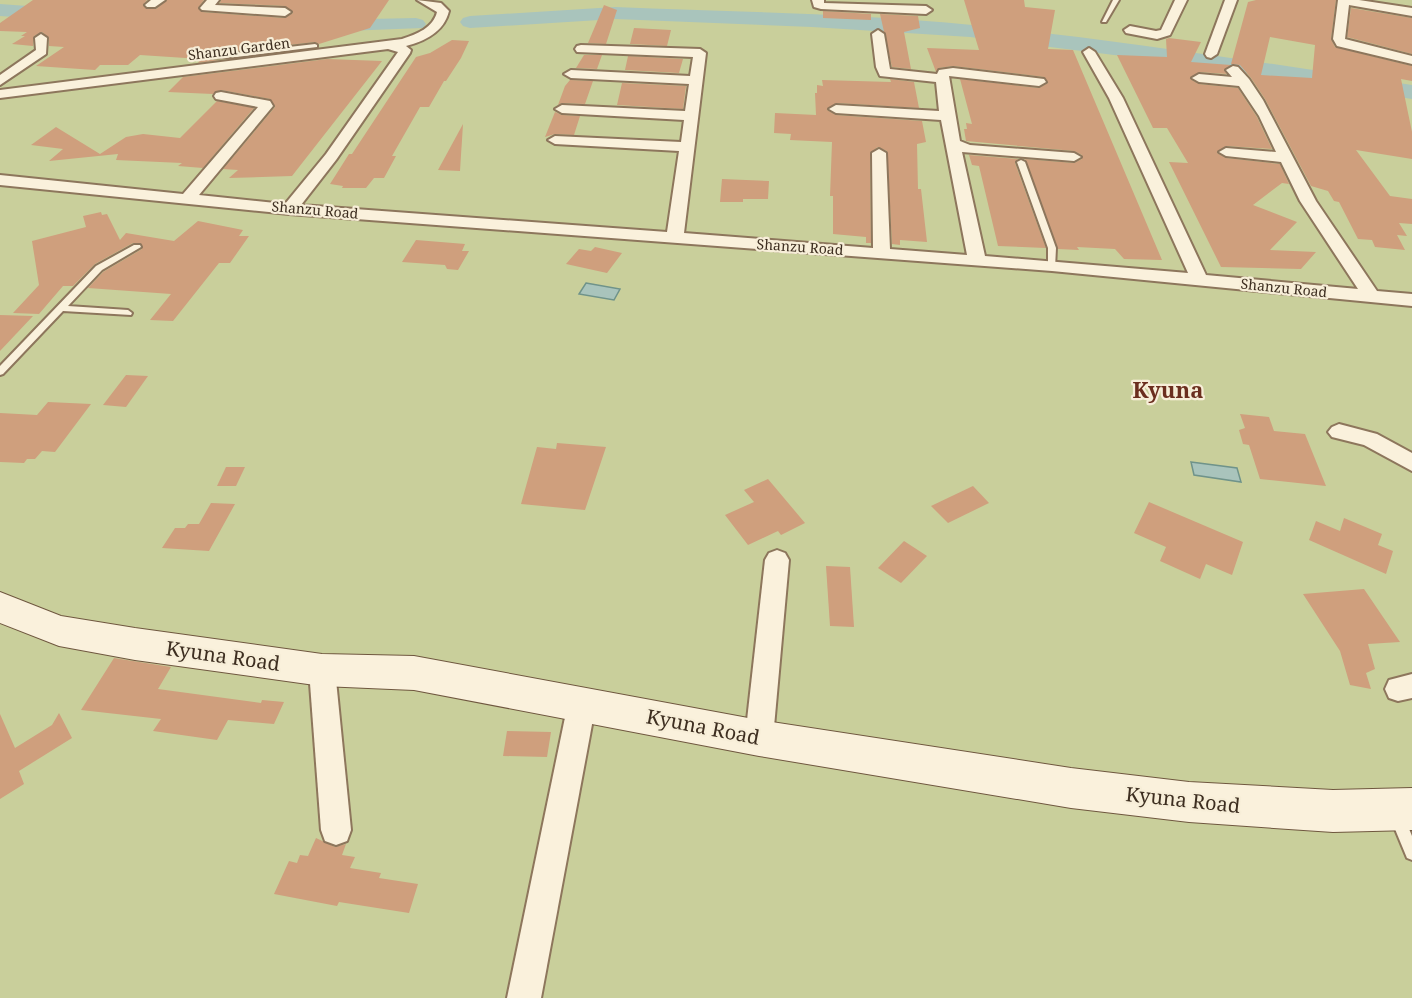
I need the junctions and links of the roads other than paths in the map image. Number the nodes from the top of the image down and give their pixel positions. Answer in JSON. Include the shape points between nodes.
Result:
{"nodes":[{"id":1,"x":213,"y":0,"type":"edge"},
{"id":2,"x":423,"y":0,"type":"edge"},
{"id":3,"x":818,"y":0,"type":"edge"},
{"id":4,"x":1116,"y":0,"type":"edge"},
{"id":5,"x":1181,"y":0,"type":"edge"},
{"id":6,"x":1231,"y":0,"type":"edge"},
{"id":7,"x":1344,"y":1,"type":"edge"},
{"id":8,"x":926,"y":11,"type":"edge"},
{"id":9,"x":285,"y":12,"type":"dead end"},
{"id":10,"x":1412,"y":12,"type":"edge"},
{"id":11,"x":1104,"y":21,"type":"dead end"},
{"id":12,"x":1130,"y":30,"type":"dead end"},
{"id":13,"x":878,"y":34,"type":"dead end"},
{"id":14,"x":41,"y":38,"type":"dead end"},
{"id":15,"x":388,"y":45,"type":"junction"},
{"id":16,"x":315,"y":46,"type":"dead end"},
{"id":17,"x":581,"y":49,"type":"dead end"},
{"id":18,"x":1089,"y":52,"type":"dead end"},
{"id":19,"x":1211,"y":54,"type":"dead end"},
{"id":20,"x":204,"y":56,"type":"dead end"},
{"id":21,"x":1412,"y":60,"type":"edge"},
{"id":22,"x":226,"y":61,"type":"junction"},
{"id":23,"x":1233,"y":70,"type":"dead end"},
{"id":24,"x":571,"y":74,"type":"dead end"},
{"id":25,"x":941,"y":78,"type":"junction"},
{"id":26,"x":1199,"y":78,"type":"dead end"},
{"id":27,"x":696,"y":80,"type":"junction"},
{"id":28,"x":0,"y":81,"type":"edge"},
{"id":29,"x":1039,"y":82,"type":"dead end"},
{"id":30,"x":1244,"y":82,"type":"junction"},
{"id":31,"x":0,"y":94,"type":"edge"},
{"id":32,"x":221,"y":96,"type":"dead end"},
{"id":33,"x":836,"y":109,"type":"dead end"},
{"id":34,"x":562,"y":110,"type":"dead end"},
{"id":35,"x":692,"y":116,"type":"junction"},
{"id":36,"x":947,"y":116,"type":"junction"},
{"id":37,"x":555,"y":140,"type":"dead end"},
{"id":38,"x":953,"y":144,"type":"junction"},
{"id":39,"x":687,"y":147,"type":"junction"},
{"id":40,"x":1226,"y":152,"type":"dead end"},
{"id":41,"x":879,"y":153,"type":"dead end"},
{"id":42,"x":1074,"y":157,"type":"dead end"},
{"id":43,"x":1288,"y":158,"type":"junction"},
{"id":44,"x":1021,"y":162,"type":"dead end"},
{"id":45,"x":0,"y":180,"type":"edge"},
{"id":46,"x":187,"y":199,"type":"junction"},
{"id":47,"x":289,"y":209,"type":"junction"},
{"id":48,"x":675,"y":238,"type":"junction"},
{"id":49,"x":137,"y":247,"type":"dead end"},
{"id":50,"x":882,"y":253,"type":"junction"},
{"id":51,"x":977,"y":260,"type":"junction"},
{"id":52,"x":1052,"y":266,"type":"junction"},
{"id":53,"x":1199,"y":279,"type":"junction"},
{"id":54,"x":1372,"y":297,"type":"junction"},
{"id":55,"x":1412,"y":300,"type":"edge"},
{"id":56,"x":61,"y":308,"type":"junction"},
{"id":57,"x":128,"y":314,"type":"dead end"},
{"id":58,"x":0,"y":372,"type":"edge"},
{"id":59,"x":1339,"y":432,"type":"dead end"},
{"id":60,"x":1412,"y":463,"type":"edge"},
{"id":61,"x":777,"y":560,"type":"dead end"},
{"id":62,"x":0,"y":607,"type":"edge"},
{"id":63,"x":322,"y":670,"type":"junction"},
{"id":64,"x":582,"y":703,"type":"junction"},
{"id":65,"x":759,"y":738,"type":"junction"},
{"id":66,"x":1403,"y":810,"type":"edge"},
{"id":67,"x":336,"y":830,"type":"dead end"},
{"id":68,"x":1412,"y":853,"type":"edge"},
{"id":69,"x":524,"y":998,"type":"edge"}],
"edges":[{"from":1,"to":9,"type":"street","via":[[206,8]]},
{"from":2,"to":15,"type":"street","name":"Shanzu Garden","via":[[444,11],[438,24],[417,39]]},
{"from":3,"to":8,"type":"street","via":[[821,6]]},
{"from":4,"to":11,"type":"lane"},
{"from":5,"to":12,"type":"street","via":[[1166,32],[1157,35]]},
{"from":6,"to":19,"type":"street"},
{"from":7,"to":10,"type":"street"},
{"from":7,"to":21,"type":"street","via":[[1341,43]]},
{"from":13,"to":25,"type":"street","via":[[884,72]]},
{"from":14,"to":28,"type":"street","via":[[42,51]]},
{"from":15,"to":22,"type":"street","name":"Shanzu Garden"},
{"from":15,"to":47,"type":"street","via":[[405,50],[404,53]]},
{"from":16,"to":22,"type":"lane"},
{"from":17,"to":27,"type":"street","via":[[700,53]]},
{"from":18,"to":53,"type":"street","via":[[1116,98]]},
{"from":20,"to":22,"type":"lane"},
{"from":22,"to":31,"type":"street","name":"Shanzu Garden"},
{"from":23,"to":30,"type":"street"},
{"from":24,"to":27,"type":"street"},
{"from":25,"to":29,"type":"street","via":[[944,73],[953,72]]},
{"from":25,"to":36,"type":"street"},
{"from":26,"to":30,"type":"street"},
{"from":27,"to":35,"type":"street"},
{"from":30,"to":43,"type":"street"},
{"from":32,"to":46,"type":"street","via":[[266,106]]},
{"from":33,"to":36,"type":"street"},
{"from":34,"to":35,"type":"street"},
{"from":35,"to":39,"type":"street"},
{"from":36,"to":38,"type":"street"},
{"from":37,"to":39,"type":"street"},
{"from":38,"to":42,"type":"street","via":[[968,149]]},
{"from":38,"to":51,"type":"street"},
{"from":39,"to":48,"type":"street"},
{"from":40,"to":43,"type":"street"},
{"from":41,"to":50,"type":"street"},
{"from":43,"to":54,"type":"street","via":[[1309,202]]},
{"from":44,"to":52,"type":"lane","via":[[1052,248]]},
{"from":45,"to":46,"type":"street","name":"Shanzu Road"},
{"from":46,"to":47,"type":"street","name":"Shanzu Road"},
{"from":47,"to":48,"type":"street","name":"Shanzu Road"},
{"from":48,"to":50,"type":"street","name":"Shanzu Road"},
{"from":49,"to":56,"type":"lane","via":[[99,268]]},
{"from":50,"to":51,"type":"street","name":"Shanzu Road"},
{"from":51,"to":52,"type":"street","name":"Shanzu Road"},
{"from":52,"to":53,"type":"street","name":"Shanzu Road"},
{"from":53,"to":54,"type":"street","name":"Shanzu Road"},
{"from":54,"to":55,"type":"street","name":"Shanzu Road"},
{"from":56,"to":57,"type":"lane"},
{"from":56,"to":58,"type":"lane"},
{"from":59,"to":60,"type":"street","via":[[1370,439]]},
{"from":61,"to":65,"type":"street"},
{"from":62,"to":63,"type":"main road","name":"Kyuna Road","via":[[59,631]]},
{"from":63,"to":64,"type":"main road","name":"Kyuna Road","via":[[414,674]]},
{"from":63,"to":67,"type":"street"},
{"from":64,"to":65,"type":"main road","name":"Kyuna Road"},
{"from":64,"to":69,"type":"street"},
{"from":65,"to":66,"type":"main road","name":"Kyuna Road","via":[[1071,788],[1189,802],[1333,811]]},
{"from":66,"to":68,"type":"lane"}]}
